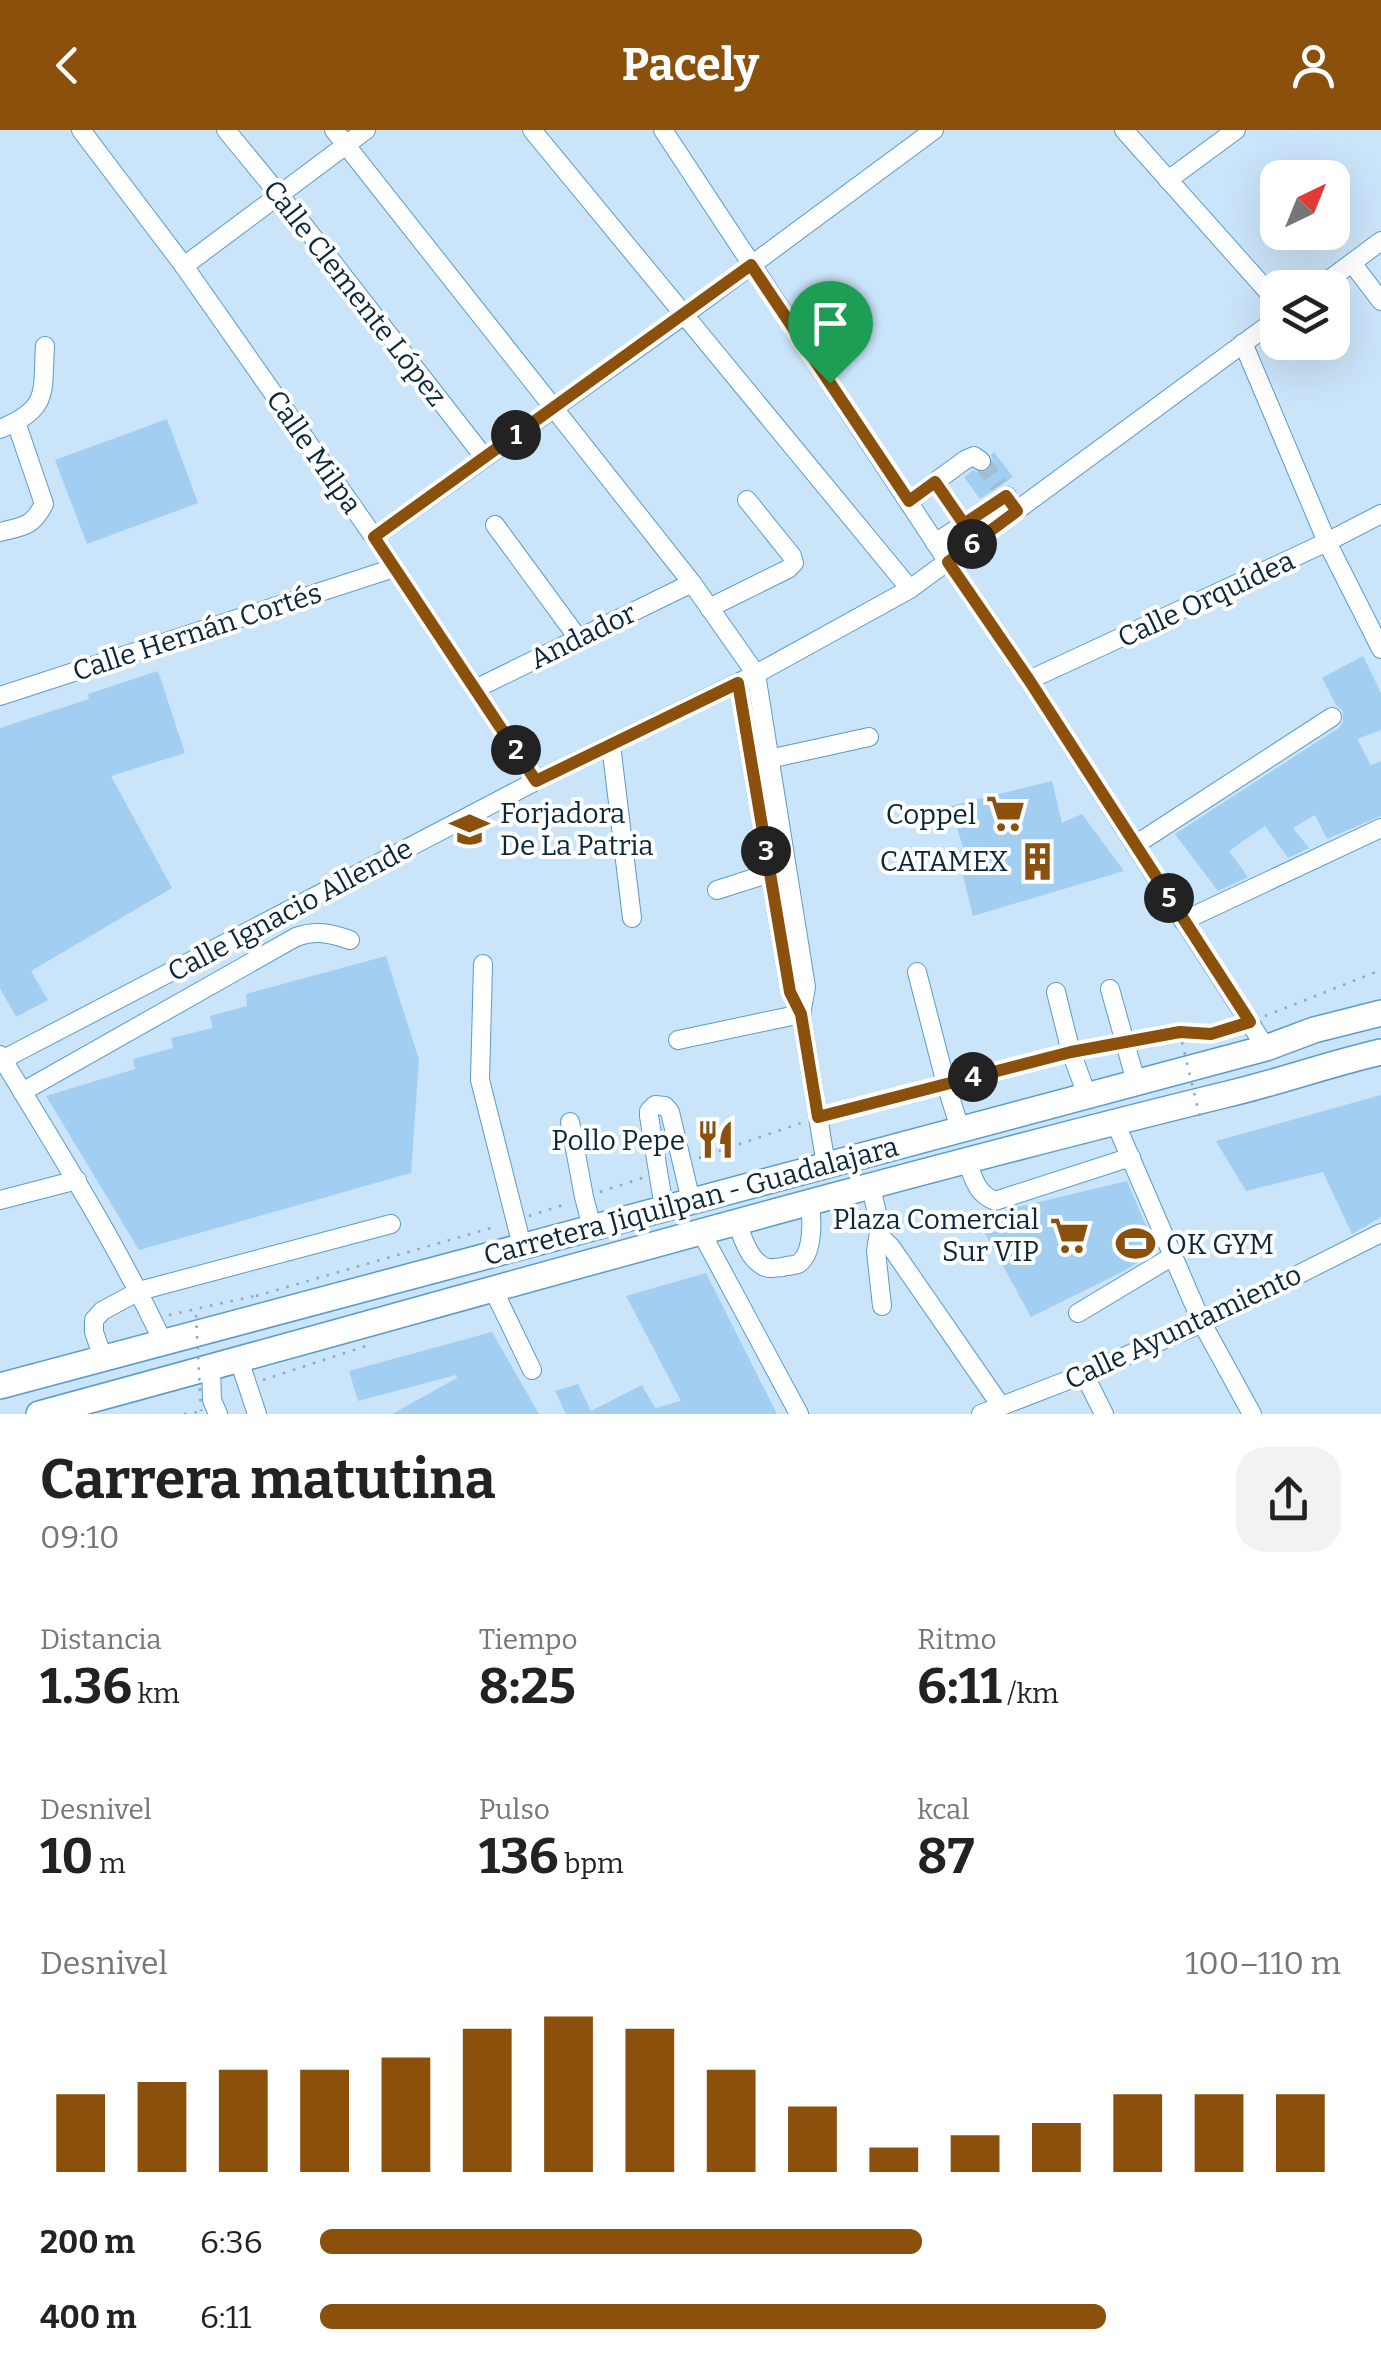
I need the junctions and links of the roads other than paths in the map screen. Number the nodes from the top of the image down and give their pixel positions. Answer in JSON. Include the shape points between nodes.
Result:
{"nodes":[{"id":1,"x":81,"y":130,"type":"edge"},
{"id":2,"x":226,"y":130,"type":"edge"},
{"id":3,"x":366,"y":130,"type":"edge"},
{"id":4,"x":532,"y":130,"type":"edge"},
{"id":5,"x":663,"y":130,"type":"edge"},
{"id":6,"x":934,"y":130,"type":"edge"},
{"id":7,"x":1124,"y":130,"type":"edge"},
{"id":8,"x":1236,"y":130,"type":"edge"},
{"id":9,"x":340,"y":138,"type":"edge"},
{"id":10,"x":1168,"y":180,"type":"junction"},
{"id":11,"x":278,"y":196,"type":"junction"},
{"id":12,"x":1381,"y":241,"type":"edge"},
{"id":13,"x":1352,"y":262,"type":"junction"},
{"id":14,"x":751,"y":265,"type":"junction"},
{"id":15,"x":184,"y":266,"type":"junction"},
{"id":16,"x":1342,"y":270,"type":"edge"},
{"id":17,"x":1260,"y":283,"type":"edge"},
{"id":18,"x":1381,"y":302,"type":"edge"},
{"id":19,"x":684,"y":315,"type":"junction"},
{"id":20,"x":1260,"y":331,"type":"edge"},
{"id":21,"x":1243,"y":344,"type":"junction"},
{"id":22,"x":45,"y":346,"type":"dead end"},
{"id":23,"x":554,"y":408,"type":"junction"},
{"id":24,"x":8,"y":425,"type":"edge"},
{"id":25,"x":484,"y":457,"type":"junction"},
{"id":26,"x":981,"y":461,"type":"dead end"},
{"id":27,"x":935,"y":482,"type":"junction"},
{"id":28,"x":1008,"y":498,"type":"junction"},
{"id":29,"x":747,"y":500,"type":"dead end"},
{"id":30,"x":909,"y":501,"type":"junction"},
{"id":31,"x":1381,"y":514,"type":"edge"},
{"id":32,"x":964,"y":524,"type":"junction"},
{"id":33,"x":495,"y":525,"type":"dead end"},
{"id":34,"x":0,"y":532,"type":"edge"},
{"id":35,"x":374,"y":537,"type":"junction"},
{"id":36,"x":976,"y":541,"type":"junction"},
{"id":37,"x":1328,"y":542,"type":"junction"},
{"id":38,"x":935,"y":543,"type":"junction"},
{"id":39,"x":948,"y":562,"type":"junction"},
{"id":40,"x":394,"y":568,"type":"junction"},
{"id":41,"x":692,"y":583,"type":"junction"},
{"id":42,"x":910,"y":589,"type":"junction"},
{"id":43,"x":709,"y":608,"type":"junction"},
{"id":44,"x":578,"y":638,"type":"junction"},
{"id":45,"x":1381,"y":647,"type":"edge"},
{"id":46,"x":756,"y":674,"type":"junction"},
{"id":47,"x":1029,"y":680,"type":"junction"},
{"id":48,"x":738,"y":683,"type":"junction"},
{"id":49,"x":475,"y":689,"type":"junction"},
{"id":50,"x":0,"y":696,"type":"edge"},
{"id":51,"x":1332,"y":716,"type":"dead end"},
{"id":52,"x":869,"y":737,"type":"dead end"},
{"id":53,"x":611,"y":745,"type":"junction"},
{"id":54,"x":770,"y":759,"type":"junction"},
{"id":55,"x":536,"y":781,"type":"junction"},
{"id":56,"x":1381,"y":828,"type":"edge"},
{"id":57,"x":1134,"y":845,"type":"junction"},
{"id":58,"x":770,"y":872,"type":"junction"},
{"id":59,"x":717,"y":890,"type":"dead end"},
{"id":60,"x":632,"y":918,"type":"dead end"},
{"id":61,"x":1184,"y":921,"type":"junction"},
{"id":62,"x":350,"y":940,"type":"dead end"},
{"id":63,"x":483,"y":964,"type":"dead end"},
{"id":64,"x":917,"y":972,"type":"dead end"},
{"id":65,"x":1110,"y":989,"type":"dead end"},
{"id":66,"x":1056,"y":992,"type":"dead end"},
{"id":67,"x":1381,"y":999,"type":"edge"},
{"id":68,"x":1381,"y":1013,"type":"edge"},
{"id":69,"x":801,"y":1014,"type":"junction"},
{"id":70,"x":1314,"y":1030,"type":"junction"},
{"id":71,"x":678,"y":1040,"type":"dead end"},
{"id":72,"x":1266,"y":1048,"type":"junction"},
{"id":73,"x":1381,"y":1052,"type":"edge"},
{"id":74,"x":1,"y":1059,"type":"edge"},
{"id":75,"x":1136,"y":1082,"type":"junction"},
{"id":76,"x":22,"y":1092,"type":"junction"},
{"id":77,"x":1087,"y":1095,"type":"junction"},
{"id":78,"x":570,"y":1122,"type":"dead end"},
{"id":79,"x":1116,"y":1122,"type":"junction"},
{"id":80,"x":960,"y":1129,"type":"junction"},
{"id":81,"x":1131,"y":1157,"type":"junction"},
{"id":82,"x":967,"y":1161,"type":"junction"},
{"id":83,"x":826,"y":1165,"type":"junction"},
{"id":84,"x":77,"y":1180,"type":"junction"},
{"id":85,"x":871,"y":1187,"type":"junction"},
{"id":86,"x":0,"y":1200,"type":"edge"},
{"id":87,"x":691,"y":1201,"type":"junction"},
{"id":88,"x":810,"y":1203,"type":"junction"},
{"id":89,"x":664,"y":1208,"type":"junction"},
{"id":90,"x":737,"y":1223,"type":"junction"},
{"id":91,"x":391,"y":1224,"type":"dead end"},
{"id":92,"x":592,"y":1227,"type":"junction"},
{"id":93,"x":701,"y":1232,"type":"junction"},
{"id":94,"x":1381,"y":1233,"type":"edge"},
{"id":95,"x":518,"y":1234,"type":"junction"},
{"id":96,"x":880,"y":1236,"type":"junction"},
{"id":97,"x":1173,"y":1256,"type":"junction"},
{"id":98,"x":494,"y":1290,"type":"junction"},
{"id":99,"x":139,"y":1291,"type":"junction"},
{"id":100,"x":882,"y":1306,"type":"dead end"},
{"id":101,"x":1078,"y":1313,"type":"dead end"},
{"id":102,"x":1202,"y":1324,"type":"junction"},
{"id":103,"x":158,"y":1330,"type":"junction"},
{"id":104,"x":103,"y":1358,"type":"junction"},
{"id":105,"x":238,"y":1360,"type":"junction"},
{"id":106,"x":211,"y":1368,"type":"junction"},
{"id":107,"x":532,"y":1370,"type":"dead end"},
{"id":108,"x":1084,"y":1374,"type":"junction"},
{"id":109,"x":0,"y":1386,"type":"edge"},
{"id":110,"x":1001,"y":1406,"type":"junction"},
{"id":111,"x":210,"y":1412,"type":"edge"},
{"id":112,"x":39,"y":1414,"type":"edge"},
{"id":113,"x":257,"y":1414,"type":"edge"},
{"id":114,"x":799,"y":1414,"type":"edge"},
{"id":115,"x":981,"y":1414,"type":"edge"},
{"id":116,"x":1104,"y":1414,"type":"edge"},
{"id":117,"x":1252,"y":1414,"type":"edge"}],
"edges":[{"from":1,"to":15,"type":"street","name":"Calle Milpa"},
{"from":2,"to":11,"type":"street","name":"Calle Clemente López"},
{"from":3,"to":9,"type":"street"},
{"from":4,"to":19,"type":"street"},
{"from":5,"to":14,"type":"street"},
{"from":6,"to":14,"type":"street"},
{"from":7,"to":10,"type":"street"},
{"from":8,"to":10,"type":"street"},
{"from":9,"to":11,"type":"street"},
{"from":9,"to":23,"type":"street"},
{"from":10,"to":17,"type":"street"},
{"from":11,"to":15,"type":"street"},
{"from":11,"to":25,"type":"street","name":"Calle Clemente López"},
{"from":12,"to":13,"type":"street"},
{"from":13,"to":16,"type":"street"},
{"from":13,"to":18,"type":"street"},
{"from":14,"to":19,"type":"street"},
{"from":14,"to":30,"type":"street"},
{"from":15,"to":35,"type":"street","name":"Calle Milpa"},
{"from":19,"to":23,"type":"street"},
{"from":19,"to":42,"type":"street"},
{"from":20,"to":21,"type":"street"},
{"from":21,"to":28,"type":"street"},
{"from":21,"to":37,"type":"street"},
{"from":22,"to":24,"type":"street","via":[[34,411]]},
{"from":23,"to":25,"type":"street"},
{"from":23,"to":41,"type":"street"},
{"from":24,"to":34,"type":"street","via":[[44,504],[36,518]]},
{"from":25,"to":35,"type":"street"},
{"from":26,"to":27,"type":"street","via":[[965,460]]},
{"from":27,"to":30,"type":"street"},
{"from":27,"to":32,"type":"street"},
{"from":28,"to":32,"type":"street"},
{"from":28,"to":36,"type":"street","name":"Calle Ignacio Allende"},
{"from":29,"to":43,"type":"street","via":[[794,563]]},
{"from":30,"to":38,"type":"street"},
{"from":31,"to":37,"type":"street","name":"Calle Orquídea"},
{"from":32,"to":36,"type":"street"},
{"from":32,"to":38,"type":"street"},
{"from":33,"to":44,"type":"street"},
{"from":35,"to":40,"type":"street","name":"Calle Milpa"},
{"from":36,"to":39,"type":"street","name":"Calle Ignacio Allende"},
{"from":37,"to":45,"type":"street"},
{"from":37,"to":47,"type":"street","name":"Calle Orquídea"},
{"from":38,"to":39,"type":"street"},
{"from":39,"to":42,"type":"street","name":"Calle Ignacio Allende"},
{"from":39,"to":47,"type":"street"},
{"from":40,"to":49,"type":"street","name":"Calle Milpa"},
{"from":40,"to":50,"type":"street","name":"Calle Hernán Cortés"},
{"from":41,"to":43,"type":"street"},
{"from":41,"to":44,"type":"street","name":"Andador"},
{"from":42,"to":46,"type":"street","name":"Calle Ignacio Allende"},
{"from":43,"to":46,"type":"street"},
{"from":44,"to":49,"type":"street","name":"Andador"},
{"from":46,"to":48,"type":"street","name":"Calle Ignacio Allende"},
{"from":46,"to":54,"type":"street"},
{"from":47,"to":57,"type":"street"},
{"from":48,"to":53,"type":"street","name":"Calle Ignacio Allende"},
{"from":48,"to":58,"type":"street"},
{"from":49,"to":55,"type":"street","name":"Calle Milpa"},
{"from":51,"to":57,"type":"street"},
{"from":52,"to":54,"type":"street"},
{"from":53,"to":55,"type":"street","name":"Calle Ignacio Allende"},
{"from":53,"to":60,"type":"street"},
{"from":54,"to":69,"type":"street","via":[[806,987]]},
{"from":55,"to":74,"type":"street","name":"Calle Ignacio Allende"},
{"from":56,"to":61,"type":"street"},
{"from":57,"to":61,"type":"street"},
{"from":58,"to":59,"type":"street"},
{"from":58,"to":69,"type":"street","via":[[790,992]]},
{"from":61,"to":72,"type":"street"},
{"from":62,"to":76,"type":"street","via":[[331,933],[296,937]]},
{"from":63,"to":95,"type":"street","via":[[480,1080]]},
{"from":64,"to":80,"type":"street"},
{"from":65,"to":75,"type":"street"},
{"from":66,"to":77,"type":"street"},
{"from":67,"to":70,"type":"highway"},
{"from":68,"to":70,"type":"highway","name":"Carretera Jiquilpan - Guadalajara"},
{"from":69,"to":71,"type":"street"},
{"from":69,"to":83,"type":"street"},
{"from":70,"to":72,"type":"highway","name":"Carretera Jiquilpan - Guadalajara"},
{"from":72,"to":75,"type":"highway","name":"Carretera Jiquilpan - Guadalajara"},
{"from":73,"to":79,"type":"highway","name":"Carretera Jiquilpan - Guadalajara"},
{"from":74,"to":76,"type":"street"},
{"from":75,"to":77,"type":"highway","name":"Carretera Jiquilpan - Guadalajara"},
{"from":76,"to":84,"type":"street"},
{"from":77,"to":80,"type":"highway","name":"Carretera Jiquilpan - Guadalajara"},
{"from":78,"to":92,"type":"street"},
{"from":79,"to":81,"type":"street"},
{"from":79,"to":82,"type":"highway","name":"Carretera Jiquilpan - Guadalajara"},
{"from":80,"to":83,"type":"highway","name":"Carretera Jiquilpan - Guadalajara"},
{"from":81,"to":82,"type":"street","via":[[995,1201],[977,1188]]},
{"from":81,"to":97,"type":"street"},
{"from":82,"to":85,"type":"highway","name":"Carretera Jiquilpan - Guadalajara"},
{"from":83,"to":87,"type":"highway","name":"Carretera Jiquilpan - Guadalajara"},
{"from":84,"to":86,"type":"street"},
{"from":84,"to":99,"type":"street"},
{"from":85,"to":88,"type":"highway","name":"Carretera Jiquilpan - Guadalajara"},
{"from":85,"to":96,"type":"street"},
{"from":87,"to":89,"type":"highway","name":"Carretera Jiquilpan - Guadalajara"},
{"from":87,"to":89,"type":"street","via":[[670,1112],[654,1105],[649,1116]]},
{"from":88,"to":90,"type":"highway","name":"Carretera Jiquilpan - Guadalajara"},
{"from":88,"to":90,"type":"street","via":[[808,1247],[798,1264],[760,1264]]},
{"from":89,"to":92,"type":"highway","name":"Carretera Jiquilpan - Guadalajara"},
{"from":90,"to":93,"type":"highway","name":"Carretera Jiquilpan - Guadalajara"},
{"from":91,"to":99,"type":"street"},
{"from":92,"to":95,"type":"highway","name":"Carretera Jiquilpan - Guadalajara"},
{"from":93,"to":98,"type":"highway","name":"Carretera Jiquilpan - Guadalajara"},
{"from":93,"to":114,"type":"street"},
{"from":94,"to":102,"type":"street","name":"Calle Ayuntamiento"},
{"from":95,"to":103,"type":"highway","name":"Carretera Jiquilpan - Guadalajara"},
{"from":96,"to":100,"type":"street"},
{"from":96,"to":110,"type":"street"},
{"from":97,"to":101,"type":"street"},
{"from":97,"to":102,"type":"street"},
{"from":98,"to":105,"type":"highway","name":"Carretera Jiquilpan - Guadalajara"},
{"from":98,"to":107,"type":"street"},
{"from":99,"to":103,"type":"street"},
{"from":99,"to":104,"type":"street","via":[[94,1320]]},
{"from":102,"to":108,"type":"street","name":"Calle Ayuntamiento"},
{"from":102,"to":117,"type":"street"},
{"from":103,"to":104,"type":"highway","name":"Carretera Jiquilpan - Guadalajara"},
{"from":104,"to":109,"type":"highway","name":"Carretera Jiquilpan - Guadalajara"},
{"from":105,"to":106,"type":"highway","name":"Carretera Jiquilpan - Guadalajara"},
{"from":105,"to":113,"type":"street"},
{"from":106,"to":111,"type":"street"},
{"from":106,"to":112,"type":"highway","name":"Carretera Jiquilpan - Guadalajara"},
{"from":108,"to":110,"type":"street","name":"Calle Ayuntamiento"},
{"from":108,"to":116,"type":"street"},
{"from":110,"to":115,"type":"street","name":"Calle Ayuntamiento"}]}
